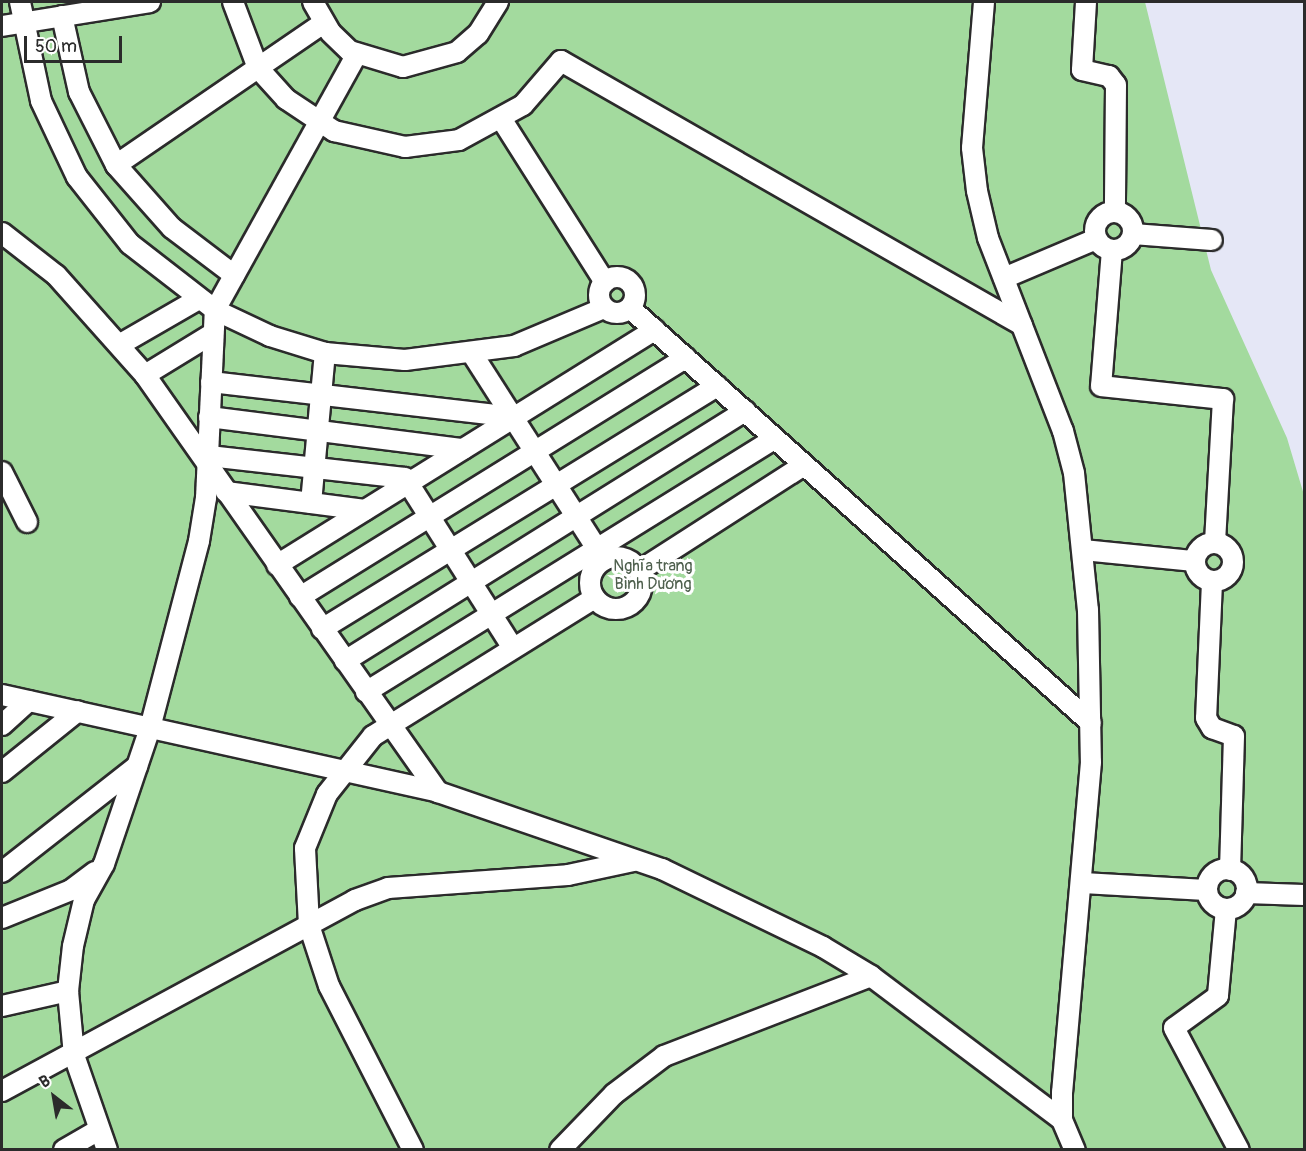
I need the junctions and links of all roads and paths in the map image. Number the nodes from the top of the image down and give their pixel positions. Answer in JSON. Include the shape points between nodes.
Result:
{"nodes":[{"id":1,"x":20,"y":2,"type":"edge"},
{"id":2,"x":150,"y":2,"type":"edge"},
{"id":3,"x":233,"y":2,"type":"edge"},
{"id":4,"x":313,"y":2,"type":"edge"},
{"id":5,"x":498,"y":2,"type":"edge"},
{"id":6,"x":984,"y":2,"type":"edge"},
{"id":7,"x":1086,"y":2,"type":"edge"},
{"id":8,"x":62,"y":16,"type":"junction"},
{"id":9,"x":22,"y":22,"type":"junction"},
{"id":10,"x":323,"y":23,"type":"junction"},
{"id":11,"x":2,"y":26,"type":"edge"},
{"id":12,"x":357,"y":54,"type":"junction"},
{"id":13,"x":258,"y":68,"type":"junction"},
{"id":14,"x":502,"y":120,"type":"junction"},
{"id":15,"x":317,"y":123,"type":"junction"},
{"id":16,"x":116,"y":165,"type":"junction"},
{"id":17,"x":1115,"y":212,"type":"junction"},
{"id":18,"x":2,"y":233,"type":"edge"},
{"id":19,"x":1133,"y":234,"type":"junction"},
{"id":20,"x":1212,"y":240,"type":"dead end"},
{"id":21,"x":1104,"y":245,"type":"junction"},
{"id":22,"x":234,"y":275,"type":"junction"},
{"id":23,"x":1004,"y":278,"type":"junction"},
{"id":24,"x":605,"y":282,"type":"junction"},
{"id":25,"x":196,"y":300,"type":"junction"},
{"id":26,"x":604,"y":308,"type":"junction"},
{"id":27,"x":630,"y":308,"type":"junction"},
{"id":28,"x":215,"y":310,"type":"junction"},
{"id":29,"x":1022,"y":325,"type":"junction"},
{"id":30,"x":655,"y":330,"type":"junction"},
{"id":31,"x":212,"y":334,"type":"junction"},
{"id":32,"x":119,"y":345,"type":"junction"},
{"id":33,"x":325,"y":353,"type":"junction"},
{"id":34,"x":472,"y":355,"type":"junction"},
{"id":35,"x":686,"y":358,"type":"junction"},
{"id":36,"x":145,"y":375,"type":"junction"},
{"id":37,"x":211,"y":382,"type":"junction"},
{"id":38,"x":717,"y":386,"type":"junction"},
{"id":39,"x":322,"y":393,"type":"junction"},
{"id":40,"x":745,"y":411,"type":"junction"},
{"id":41,"x":209,"y":417,"type":"junction"},
{"id":42,"x":515,"y":417,"type":"junction"},
{"id":43,"x":318,"y":429,"type":"junction"},
{"id":44,"x":775,"y":438,"type":"junction"},
{"id":45,"x":463,"y":449,"type":"junction"},
{"id":46,"x":536,"y":450,"type":"junction"},
{"id":47,"x":208,"y":461,"type":"junction"},
{"id":48,"x":804,"y":465,"type":"junction"},
{"id":49,"x":314,"y":466,"type":"junction"},
{"id":50,"x":2,"y":472,"type":"edge"},
{"id":51,"x":411,"y":482,"type":"junction"},
{"id":52,"x":557,"y":484,"type":"junction"},
{"id":53,"x":226,"y":492,"type":"junction"},
{"id":54,"x":311,"y":503,"type":"junction"},
{"id":55,"x":365,"y":510,"type":"junction"},
{"id":56,"x":432,"y":515,"type":"junction"},
{"id":57,"x":577,"y":516,"type":"junction"},
{"id":58,"x":27,"y":522,"type":"dead end"},
{"id":59,"x":1215,"y":542,"type":"junction"},
{"id":60,"x":453,"y":549,"type":"junction"},
{"id":61,"x":1083,"y":550,"type":"junction"},
{"id":62,"x":600,"y":555,"type":"junction"},
{"id":63,"x":1194,"y":561,"type":"junction"},
{"id":64,"x":277,"y":565,"type":"junction"},
{"id":65,"x":639,"y":571,"type":"junction"},
{"id":66,"x":472,"y":581,"type":"junction"},
{"id":67,"x":1212,"y":582,"type":"junction"},
{"id":68,"x":300,"y":597,"type":"junction"},
{"id":69,"x":595,"y":598,"type":"junction"},
{"id":70,"x":492,"y":614,"type":"junction"},
{"id":71,"x":322,"y":629,"type":"junction"},
{"id":72,"x":513,"y":648,"type":"junction"},
{"id":73,"x":345,"y":661,"type":"junction"},
{"id":74,"x":366,"y":692,"type":"junction"},
{"id":75,"x":2,"y":695,"type":"edge"},
{"id":76,"x":29,"y":701,"type":"junction"},
{"id":77,"x":78,"y":711,"type":"junction"},
{"id":78,"x":1091,"y":723,"type":"junction"},
{"id":79,"x":2,"y":725,"type":"edge"},
{"id":80,"x":390,"y":725,"type":"junction"},
{"id":81,"x":150,"y":728,"type":"junction"},
{"id":82,"x":137,"y":766,"type":"junction"},
{"id":83,"x":342,"y":770,"type":"junction"},
{"id":84,"x":2,"y":772,"type":"edge"},
{"id":85,"x":438,"y":792,"type":"junction"},
{"id":86,"x":634,"y":861,"type":"junction"},
{"id":87,"x":104,"y":864,"type":"junction"},
{"id":88,"x":1230,"y":870,"type":"junction"},
{"id":89,"x":2,"y":872,"type":"edge"},
{"id":90,"x":1083,"y":883,"type":"junction"},
{"id":91,"x":1206,"y":890,"type":"junction"},
{"id":92,"x":1246,"y":893,"type":"junction"},
{"id":93,"x":1305,"y":895,"type":"edge"},
{"id":94,"x":1226,"y":909,"type":"junction"},
{"id":95,"x":4,"y":913,"type":"edge"},
{"id":96,"x":309,"y":925,"type":"junction"},
{"id":97,"x":871,"y":976,"type":"junction"},
{"id":98,"x":68,"y":991,"type":"junction"},
{"id":99,"x":2,"y":1006,"type":"edge"},
{"id":100,"x":74,"y":1055,"type":"junction"},
{"id":101,"x":2,"y":1091,"type":"edge"},
{"id":102,"x":1062,"y":1120,"type":"junction"},
{"id":103,"x":97,"y":1131,"type":"junction"},
{"id":104,"x":64,"y":1149,"type":"edge"},
{"id":105,"x":107,"y":1149,"type":"edge"},
{"id":106,"x":413,"y":1149,"type":"edge"},
{"id":107,"x":560,"y":1149,"type":"edge"},
{"id":108,"x":1075,"y":1149,"type":"edge"},
{"id":109,"x":1239,"y":1149,"type":"edge"}],
"edges":[{"from":1,"to":9,"type":"lane"},
{"from":2,"to":8,"type":"lane"},
{"from":3,"to":13,"type":"lane"},
{"from":4,"to":10,"type":"lane"},
{"from":5,"to":12,"type":"lane","via":[[478,34],[444,59],[403,67]]},
{"from":6,"to":23,"type":"lane","via":[[972,148],[988,238]]},
{"from":7,"to":17,"type":"lane","via":[[1082,70],[1109,76],[1116,85]]},
{"from":8,"to":9,"type":"lane"},
{"from":8,"to":16,"type":"lane","via":[[79,92]]},
{"from":9,"to":11,"type":"lane"},
{"from":9,"to":25,"type":"lane","via":[[41,101],[77,177],[130,244]]},
{"from":10,"to":12,"type":"lane"},
{"from":10,"to":13,"type":"lane"},
{"from":12,"to":15,"type":"lane"},
{"from":13,"to":15,"type":"lane"},
{"from":13,"to":16,"type":"lane"},
{"from":14,"to":15,"type":"lane","via":[[459,140],[405,147],[368,143]]},
{"from":14,"to":24,"type":"lane"},
{"from":14,"to":29,"type":"lane","via":[[537,92],[561,61]]},
{"from":15,"to":22,"type":"lane"},
{"from":16,"to":22,"type":"lane","via":[[172,228]]},
{"from":17,"to":19,"type":"lane","via":[[1126,217]]},
{"from":17,"to":21,"type":"lane","via":[[1099,218]]},
{"from":18,"to":32,"type":"lane","via":[[56,275]]},
{"from":19,"to":20,"type":"lane"},
{"from":19,"to":21,"type":"lane","via":[[1123,248]]},
{"from":21,"to":23,"type":"lane"},
{"from":21,"to":59,"type":"lane","via":[[1101,386],[1223,399]]},
{"from":22,"to":28,"type":"lane"},
{"from":23,"to":29,"type":"lane"},
{"from":24,"to":26,"type":"lane","via":[[599,296]]},
{"from":24,"to":27,"type":"lane","via":[[615,278],[631,284],[635,294]]},
{"from":25,"to":28,"type":"lane"},
{"from":25,"to":32,"type":"lane"},
{"from":26,"to":27,"type":"lane","via":[[616,313]]},
{"from":26,"to":34,"type":"lane","via":[[540,337]]},
{"from":27,"to":30,"type":"lane"},
{"from":28,"to":31,"type":"lane"},
{"from":28,"to":33,"type":"lane","via":[[270,336]]},
{"from":29,"to":61,"type":"lane","via":[[1064,431]]},
{"from":30,"to":35,"type":"lane"},
{"from":30,"to":42,"type":"lane"},
{"from":31,"to":36,"type":"lane"},
{"from":31,"to":37,"type":"lane"},
{"from":32,"to":36,"type":"lane"},
{"from":33,"to":34,"type":"lane","via":[[405,360]]},
{"from":33,"to":39,"type":"lane"},
{"from":34,"to":42,"type":"lane"},
{"from":35,"to":38,"type":"lane"},
{"from":35,"to":46,"type":"lane"},
{"from":36,"to":47,"type":"lane"},
{"from":37,"to":39,"type":"lane"},
{"from":37,"to":41,"type":"lane"},
{"from":38,"to":40,"type":"lane"},
{"from":38,"to":52,"type":"lane"},
{"from":39,"to":42,"type":"lane"},
{"from":39,"to":43,"type":"lane"},
{"from":40,"to":44,"type":"lane"},
{"from":40,"to":57,"type":"lane"},
{"from":41,"to":43,"type":"lane"},
{"from":41,"to":47,"type":"lane"},
{"from":42,"to":45,"type":"lane"},
{"from":42,"to":46,"type":"lane"},
{"from":43,"to":45,"type":"lane"},
{"from":43,"to":49,"type":"lane"},
{"from":44,"to":48,"type":"lane"},
{"from":44,"to":62,"type":"lane"},
{"from":45,"to":51,"type":"lane"},
{"from":46,"to":52,"type":"lane"},
{"from":46,"to":56,"type":"lane"},
{"from":47,"to":49,"type":"lane"},
{"from":47,"to":53,"type":"lane"},
{"from":47,"to":81,"type":"lane","via":[[199,541]]},
{"from":48,"to":65,"type":"lane"},
{"from":48,"to":78,"type":"lane"},
{"from":49,"to":51,"type":"lane","via":[[396,474]]},
{"from":49,"to":54,"type":"lane"},
{"from":50,"to":58,"type":"lane"},
{"from":51,"to":55,"type":"lane"},
{"from":51,"to":56,"type":"lane"},
{"from":52,"to":57,"type":"lane"},
{"from":52,"to":60,"type":"lane"},
{"from":53,"to":54,"type":"lane"},
{"from":53,"to":64,"type":"lane"},
{"from":54,"to":55,"type":"lane"},
{"from":55,"to":64,"type":"lane"},
{"from":56,"to":60,"type":"lane"},
{"from":56,"to":68,"type":"lane"},
{"from":57,"to":62,"type":"lane"},
{"from":57,"to":66,"type":"lane"},
{"from":59,"to":63,"type":"lane","via":[[1199,549]]},
{"from":59,"to":67,"type":"lane","via":[[1231,552],[1234,564],[1229,575]]},
{"from":60,"to":66,"type":"lane"},
{"from":60,"to":71,"type":"lane"},
{"from":61,"to":63,"type":"lane"},
{"from":61,"to":78,"type":"lane"},
{"from":62,"to":65,"type":"lane","via":[[623,558]]},
{"from":62,"to":69,"type":"lane","via":[[591,578]]},
{"from":62,"to":70,"type":"lane"},
{"from":63,"to":67,"type":"lane","via":[[1197,572]]},
{"from":64,"to":68,"type":"lane"},
{"from":65,"to":69,"type":"lane","via":[[640,593],[630,605],[607,607]]},
{"from":66,"to":70,"type":"lane"},
{"from":66,"to":73,"type":"lane"},
{"from":67,"to":88,"type":"lane","via":[[1206,718],[1212,728],[1234,736]]},
{"from":68,"to":71,"type":"lane"},
{"from":69,"to":72,"type":"lane"},
{"from":70,"to":72,"type":"lane"},
{"from":70,"to":74,"type":"lane"},
{"from":71,"to":73,"type":"lane"},
{"from":72,"to":80,"type":"lane"},
{"from":73,"to":74,"type":"lane"},
{"from":74,"to":80,"type":"lane"},
{"from":75,"to":76,"type":"lane"},
{"from":76,"to":77,"type":"lane"},
{"from":76,"to":79,"type":"lane"},
{"from":77,"to":81,"type":"lane"},
{"from":77,"to":84,"type":"lane"},
{"from":78,"to":90,"type":"lane"},
{"from":80,"to":83,"type":"lane"},
{"from":80,"to":85,"type":"lane"},
{"from":81,"to":82,"type":"lane"},
{"from":81,"to":83,"type":"lane"},
{"from":82,"to":87,"type":"lane"},
{"from":82,"to":89,"type":"lane"},
{"from":83,"to":85,"type":"lane"},
{"from":83,"to":96,"type":"lane","via":[[304,848]]},
{"from":85,"to":86,"type":"lane"},
{"from":86,"to":96,"type":"lane","via":[[568,875],[388,888]]},
{"from":86,"to":97,"type":"lane","via":[[662,869],[813,942]]},
{"from":87,"to":95,"type":"lane","via":[[71,890]]},
{"from":87,"to":98,"type":"lane","via":[[84,900]]},
{"from":88,"to":91,"type":"lane","via":[[1211,876]]},
{"from":88,"to":92,"type":"lane","via":[[1244,879]]},
{"from":90,"to":91,"type":"lane"},
{"from":90,"to":102,"type":"lane"},
{"from":91,"to":94,"type":"lane","via":[[1213,904]]},
{"from":92,"to":93,"type":"lane"},
{"from":92,"to":94,"type":"lane","via":[[1237,906]]},
{"from":94,"to":109,"type":"lane","via":[[1218,996],[1174,1028]]},
{"from":96,"to":100,"type":"lane"},
{"from":96,"to":106,"type":"lane","via":[[329,986]]},
{"from":97,"to":102,"type":"lane"},
{"from":97,"to":107,"type":"lane","via":[[664,1056],[614,1094]]},
{"from":98,"to":99,"type":"lane"},
{"from":98,"to":100,"type":"lane"},
{"from":100,"to":101,"type":"lane"},
{"from":100,"to":103,"type":"lane"},
{"from":102,"to":108,"type":"lane"},
{"from":103,"to":104,"type":"lane"},
{"from":103,"to":105,"type":"lane"}]}
